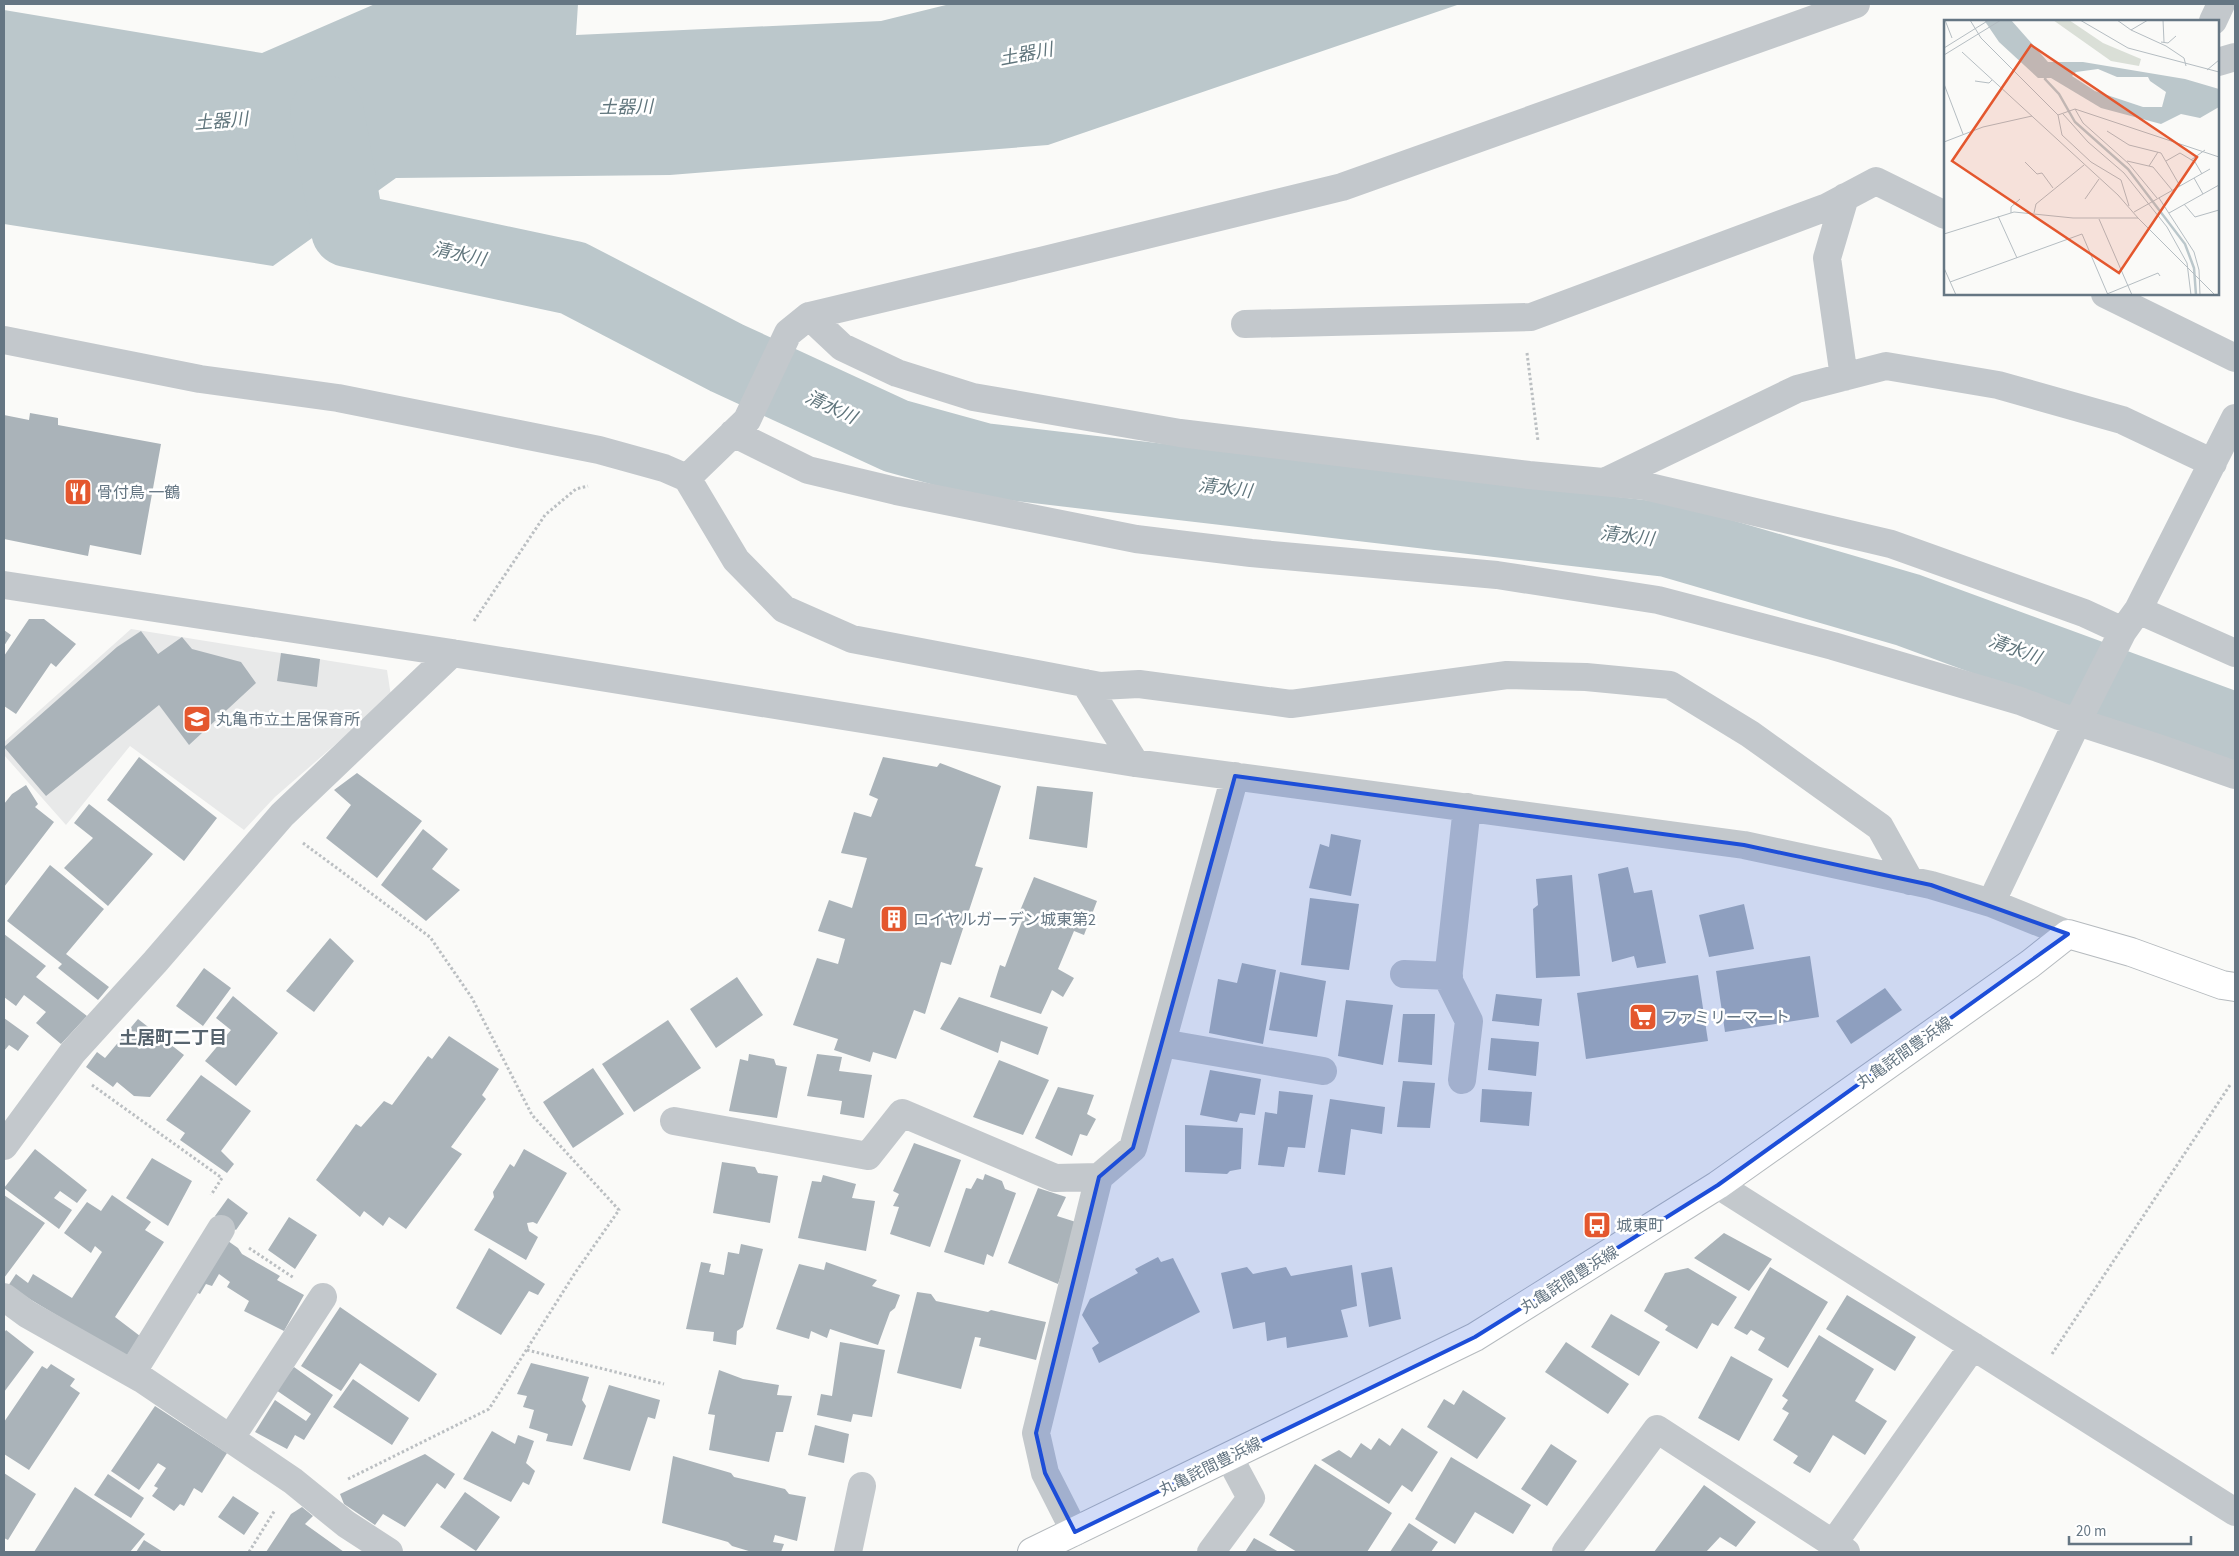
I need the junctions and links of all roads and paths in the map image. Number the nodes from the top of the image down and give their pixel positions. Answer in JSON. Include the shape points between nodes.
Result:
{"nodes":[{"id":1,"x":1856,"y":4,"type":"edge"},
{"id":2,"x":2221,"y":4,"type":"edge"},
{"id":3,"x":2213,"y":20,"type":"edge"},
{"id":4,"x":2235,"y":57,"type":"edge"},
{"id":5,"x":2219,"y":62,"type":"edge"},
{"id":6,"x":1845,"y":197,"type":"junction"},
{"id":7,"x":1944,"y":215,"type":"edge"},
{"id":8,"x":2107,"y":295,"type":"edge"},
{"id":9,"x":809,"y":316,"type":"junction"},
{"id":10,"x":1522,"y":317,"type":"junction"},
{"id":11,"x":1245,"y":324,"type":"dead end"},
{"id":12,"x":4,"y":340,"type":"edge"},
{"id":13,"x":2235,"y":358,"type":"edge"},
{"id":14,"x":1844,"y":377,"type":"junction"},
{"id":15,"x":2235,"y":418,"type":"edge"},
{"id":16,"x":740,"y":427,"type":"junction"},
{"id":17,"x":2213,"y":462,"type":"junction"},
{"id":18,"x":1542,"y":476,"type":"junction"},
{"id":19,"x":687,"y":478,"type":"junction"},
{"id":20,"x":1604,"y":482,"type":"junction"},
{"id":21,"x":594,"y":485,"type":"dead end"},
{"id":22,"x":4,"y":585,"type":"edge"},
{"id":23,"x":2130,"y":621,"type":"junction"},
{"id":24,"x":452,"y":653,"type":"junction"},
{"id":25,"x":2235,"y":653,"type":"edge"},
{"id":26,"x":1085,"y":683,"type":"junction"},
{"id":27,"x":2078,"y":719,"type":"junction"},
{"id":28,"x":1135,"y":763,"type":"junction"},
{"id":29,"x":2235,"y":775,"type":"edge"},
{"id":30,"x":1235,"y":776,"type":"junction"},
{"id":31,"x":1467,"y":807,"type":"junction"},
{"id":32,"x":276,"y":823,"type":"junction"},
{"id":33,"x":1910,"y":880,"type":"junction"},
{"id":34,"x":1991,"y":903,"type":"junction"},
{"id":35,"x":2068,"y":934,"type":"junction"},
{"id":36,"x":1404,"y":974,"type":"dead end"},
{"id":37,"x":1449,"y":976,"type":"junction"},
{"id":38,"x":2235,"y":987,"type":"edge"},
{"id":39,"x":1162,"y":1044,"type":"junction"},
{"id":40,"x":64,"y":1065,"type":"junction"},
{"id":41,"x":1323,"y":1071,"type":"dead end"},
{"id":42,"x":1462,"y":1080,"type":"dead end"},
{"id":43,"x":2230,"y":1085,"type":"dead end"},
{"id":44,"x":674,"y":1121,"type":"dead end"},
{"id":45,"x":4,"y":1146,"type":"edge"},
{"id":46,"x":1100,"y":1178,"type":"junction"},
{"id":47,"x":1718,"y":1185,"type":"junction"},
{"id":48,"x":221,"y":1229,"type":"junction"},
{"id":49,"x":4,"y":1297,"type":"edge"},
{"id":50,"x":323,"y":1297,"type":"joint"},
{"id":51,"x":1974,"y":1346,"type":"junction"},
{"id":52,"x":527,"y":1350,"type":"junction"},
{"id":53,"x":132,"y":1373,"type":"junction"},
{"id":54,"x":664,"y":1384,"type":"dead end"},
{"id":55,"x":2033,"y":1384,"type":"junction"},
{"id":56,"x":230,"y":1439,"type":"junction"},
{"id":57,"x":1229,"y":1457,"type":"junction"},
{"id":58,"x":862,"y":1486,"type":"dead end"},
{"id":59,"x":303,"y":1489,"type":"junction"},
{"id":60,"x":2235,"y":1512,"type":"edge"},
{"id":61,"x":1076,"y":1532,"type":"junction"},
{"id":62,"x":1840,"y":1548,"type":"edge"},
{"id":63,"x":249,"y":1552,"type":"edge"},
{"id":64,"x":389,"y":1552,"type":"edge"},
{"id":65,"x":848,"y":1552,"type":"edge"},
{"id":66,"x":1032,"y":1552,"type":"edge"},
{"id":67,"x":1211,"y":1552,"type":"edge"},
{"id":68,"x":1566,"y":1552,"type":"edge"}],
"edges":[{"from":1,"to":9,"type":"street","via":[[1342,186]]},
{"from":2,"to":3,"type":"street"},
{"from":4,"to":5,"type":"street"},
{"from":6,"to":7,"type":"street","via":[[1876,181]]},
{"from":6,"to":10,"type":"street","via":[[1827,207],[1568,304]]},
{"from":6,"to":14,"type":"street","via":[[1827,258]]},
{"from":8,"to":13,"type":"street"},
{"from":9,"to":16,"type":"street","via":[[788,333]]},
{"from":9,"to":18,"type":"street","via":[[842,347],[897,373],[973,397],[1180,433]]},
{"from":10,"to":11,"type":"street"},
{"from":10,"to":18,"type":"path"},
{"from":12,"to":19,"type":"street","via":[[200,379],[338,398],[532,436],[609,452]]},
{"from":14,"to":17,"type":"street","via":[[1886,366],[1998,385],[2122,420]]},
{"from":14,"to":20,"type":"street","via":[[1796,389]]},
{"from":15,"to":17,"type":"street"},
{"from":16,"to":19,"type":"street"},
{"from":16,"to":27,"type":"street","via":[[808,470],[896,491],[1136,539],[1251,553],[1497,575],[1658,600],[1861,654]]},
{"from":17,"to":23,"type":"street"},
{"from":18,"to":20,"type":"street"},
{"from":19,"to":26,"type":"street","via":[[736,560],[784,609],[852,639]]},
{"from":20,"to":23,"type":"street","via":[[1645,486],[1891,544],[2084,613]]},
{"from":21,"to":24,"type":"path","via":[[576,489],[545,514]]},
{"from":22,"to":24,"type":"street"},
{"from":23,"to":25,"type":"street"},
{"from":23,"to":27,"type":"street"},
{"from":24,"to":28,"type":"street"},
{"from":24,"to":32,"type":"street"},
{"from":26,"to":28,"type":"street"},
{"from":26,"to":33,"type":"street","via":[[1100,686],[1140,684],[1291,704],[1507,675],[1586,677],[1670,686],[1750,734],[1880,827]]},
{"from":27,"to":29,"type":"street"},
{"from":27,"to":34,"type":"street"},
{"from":28,"to":30,"type":"street"},
{"from":30,"to":31,"type":"street"},
{"from":30,"to":39,"type":"street"},
{"from":31,"to":33,"type":"street","via":[[1744,845]]},
{"from":31,"to":37,"type":"street"},
{"from":32,"to":40,"type":"street","via":[[72,1052]]},
{"from":32,"to":52,"type":"path","via":[[430,937],[472,998],[532,1115],[618,1210]]},
{"from":33,"to":34,"type":"street"},
{"from":34,"to":35,"type":"street"},
{"from":35,"to":38,"type":"main road"},
{"from":35,"to":47,"type":"main road","name":"丸亀詫間豊浜線"},
{"from":36,"to":37,"type":"street"},
{"from":37,"to":42,"type":"street","via":[[1468,1021]]},
{"from":39,"to":41,"type":"street"},
{"from":39,"to":46,"type":"street","via":[[1133,1148]]},
{"from":40,"to":45,"type":"street"},
{"from":40,"to":48,"type":"path","via":[[222,1178],[199,1214]]},
{"from":43,"to":55,"type":"path"},
{"from":44,"to":46,"type":"street","via":[[868,1156],[902,1113],[1055,1178]]},
{"from":46,"to":61,"type":"street","via":[[1036,1433],[1045,1473]]},
{"from":47,"to":51,"type":"street"},
{"from":47,"to":57,"type":"main road","name":"丸亀詫間豊浜線","via":[[1475,1337]]},
{"from":48,"to":50,"type":"path"},
{"from":48,"to":53,"type":"street"},
{"from":49,"to":53,"type":"street","via":[[27,1314]]},
{"from":50,"to":56,"type":"street"},
{"from":51,"to":55,"type":"street"},
{"from":51,"to":62,"type":"street"},
{"from":52,"to":54,"type":"path"},
{"from":52,"to":59,"type":"path","via":[[489,1409]]},
{"from":53,"to":56,"type":"street"},
{"from":55,"to":60,"type":"street"},
{"from":56,"to":59,"type":"street"},
{"from":57,"to":61,"type":"main road","name":"丸亀詫間豊浜線"},
{"from":57,"to":67,"type":"street","via":[[1252,1498]]},
{"from":58,"to":65,"type":"street"},
{"from":59,"to":63,"type":"path"},
{"from":59,"to":64,"type":"street","via":[[346,1524]]},
{"from":61,"to":66,"type":"main road","name":"丸亀詫間豊浜線"},
{"from":62,"to":68,"type":"street","via":[[1657,1429]]}]}
